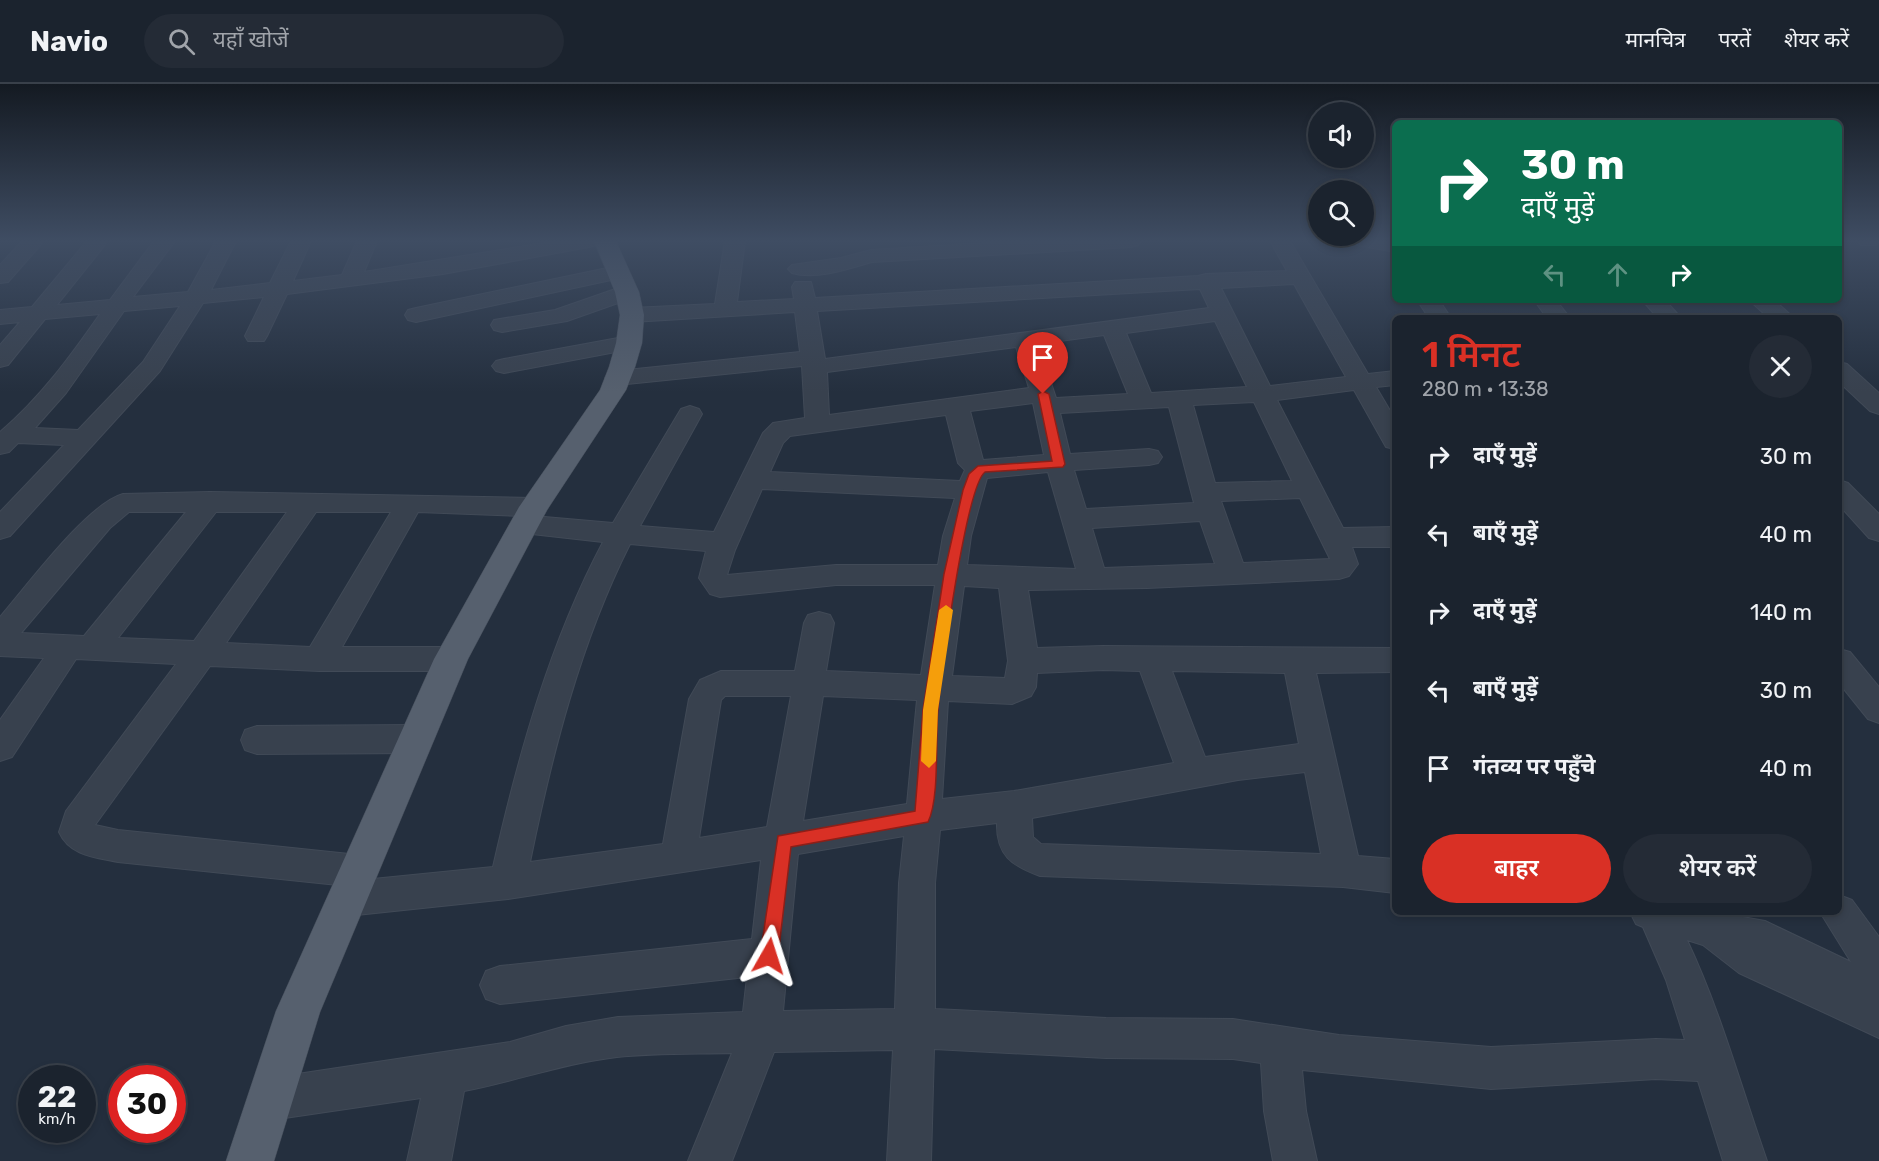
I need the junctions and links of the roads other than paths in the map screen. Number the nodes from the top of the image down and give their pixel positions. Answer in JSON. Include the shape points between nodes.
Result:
{"nodes":[{"id":1,"x":56,"y":291,"type":"edge"},
{"id":2,"x":126,"y":291,"type":"edge"},
{"id":3,"x":199,"y":291,"type":"edge"},
{"id":4,"x":258,"y":291,"type":"edge"},
{"id":5,"x":278,"y":291,"type":"edge"},
{"id":6,"x":728,"y":291,"type":"edge"},
{"id":7,"x":803,"y":291,"type":"edge"},
{"id":8,"x":961,"y":291,"type":"edge"},
{"id":9,"x":1034,"y":291,"type":"edge"},
{"id":10,"x":1212,"y":291,"type":"edge"},
{"id":11,"x":1307,"y":291,"type":"edge"},
{"id":12,"x":622,"y":293,"type":"edge"},
{"id":13,"x":962,"y":296,"type":"junction"},
{"id":14,"x":195,"y":298,"type":"junction"},
{"id":15,"x":1547,"y":303,"type":"edge"},
{"id":16,"x":1656,"y":303,"type":"edge"},
{"id":17,"x":1764,"y":303,"type":"edge"},
{"id":18,"x":116,"y":306,"type":"junction"},
{"id":19,"x":806,"y":306,"type":"junction"},
{"id":20,"x":725,"y":310,"type":"junction"},
{"id":21,"x":38,"y":313,"type":"junction"},
{"id":22,"x":1223,"y":313,"type":"junction"},
{"id":23,"x":416,"y":315,"type":"dead end"},
{"id":24,"x":1557,"y":315,"type":"edge"},
{"id":25,"x":1667,"y":315,"type":"edge"},
{"id":26,"x":1779,"y":315,"type":"edge"},
{"id":27,"x":0,"y":317,"type":"edge"},
{"id":28,"x":502,"y":326,"type":"dead end"},
{"id":29,"x":1112,"y":327,"type":"junction"},
{"id":30,"x":256,"y":336,"type":"dead end"},
{"id":31,"x":1025,"y":339,"type":"junction"},
{"id":32,"x":0,"y":360,"type":"edge"},
{"id":33,"x":813,"y":362,"type":"junction"},
{"id":34,"x":504,"y":366,"type":"dead end"},
{"id":35,"x":1842,"y":372,"type":"edge"},
{"id":36,"x":617,"y":378,"type":"junction"},
{"id":37,"x":1392,"y":378,"type":"edge"},
{"id":38,"x":1362,"y":382,"type":"junction"},
{"id":39,"x":1264,"y":394,"type":"junction"},
{"id":40,"x":1045,"y":400,"type":"junction"},
{"id":41,"x":1179,"y":400,"type":"junction"},
{"id":42,"x":1143,"y":402,"type":"junction"},
{"id":43,"x":1879,"y":405,"type":"edge"},
{"id":44,"x":957,"y":407,"type":"junction"},
{"id":45,"x":690,"y":414,"type":"dead end"},
{"id":46,"x":817,"y":424,"type":"junction"},
{"id":47,"x":1392,"y":436,"type":"edge"},
{"id":48,"x":86,"y":438,"type":"junction"},
{"id":49,"x":3,"y":442,"type":"edge"},
{"id":50,"x":1149,"y":457,"type":"dead end"},
{"id":51,"x":1059,"y":464,"type":"junction"},
{"id":52,"x":970,"y":477,"type":"junction"},
{"id":53,"x":753,"y":480,"type":"junction"},
{"id":54,"x":1309,"y":489,"type":"junction"},
{"id":55,"x":1842,"y":492,"type":"edge"},
{"id":56,"x":210,"y":501,"type":"junction"},
{"id":57,"x":1208,"y":501,"type":"junction"},
{"id":58,"x":309,"y":502,"type":"junction"},
{"id":59,"x":410,"y":502,"type":"junction"},
{"id":60,"x":529,"y":516,"type":"junction"},
{"id":61,"x":1865,"y":518,"type":"edge"},
{"id":62,"x":1077,"y":519,"type":"junction"},
{"id":63,"x":0,"y":529,"type":"edge"},
{"id":64,"x":623,"y":533,"type":"junction"},
{"id":65,"x":1392,"y":537,"type":"edge"},
{"id":66,"x":1334,"y":538,"type":"junction"},
{"id":67,"x":725,"y":543,"type":"junction"},
{"id":68,"x":951,"y":574,"type":"junction"},
{"id":69,"x":1233,"y":575,"type":"junction"},
{"id":70,"x":1012,"y":578,"type":"junction"},
{"id":71,"x":1093,"y":579,"type":"junction"},
{"id":72,"x":819,"y":623,"type":"dead end"},
{"id":73,"x":0,"y":637,"type":"edge"},
{"id":74,"x":0,"y":644,"type":"edge"},
{"id":75,"x":80,"y":647,"type":"junction"},
{"id":76,"x":203,"y":652,"type":"junction"},
{"id":77,"x":319,"y":659,"type":"junction"},
{"id":78,"x":451,"y":659,"type":"junction"},
{"id":79,"x":1152,"y":660,"type":"junction"},
{"id":80,"x":1392,"y":660,"type":"edge"},
{"id":81,"x":1023,"y":661,"type":"junction"},
{"id":82,"x":1298,"y":661,"type":"junction"},
{"id":83,"x":1842,"y":665,"type":"edge"},
{"id":84,"x":811,"y":683,"type":"junction"},
{"id":85,"x":935,"y":689,"type":"junction"},
{"id":86,"x":1879,"y":710,"type":"edge"},
{"id":87,"x":417,"y":739,"type":"junction"},
{"id":88,"x":257,"y":740,"type":"dead end"},
{"id":89,"x":0,"y":747,"type":"edge"},
{"id":90,"x":1319,"y":756,"type":"junction"},
{"id":91,"x":1195,"y":774,"type":"junction"},
{"id":92,"x":1014,"y":806,"type":"junction"},
{"id":93,"x":923,"y":817,"type":"junction"},
{"id":94,"x":784,"y":841,"type":"junction"},
{"id":95,"x":678,"y":858,"type":"junction"},
{"id":96,"x":1343,"y":871,"type":"junction"},
{"id":97,"x":1392,"y":876,"type":"edge"},
{"id":98,"x":508,"y":882,"type":"junction"},
{"id":99,"x":353,"y":885,"type":"junction"},
{"id":100,"x":1654,"y":915,"type":"edge"},
{"id":101,"x":1660,"y":915,"type":"edge"},
{"id":102,"x":1841,"y":915,"type":"edge"},
{"id":103,"x":1710,"y":929,"type":"junction"},
{"id":104,"x":769,"y":956,"type":"junction"},
{"id":105,"x":1879,"y":970,"type":"edge"},
{"id":106,"x":500,"y":986,"type":"dead end"},
{"id":107,"x":1879,"y":996,"type":"edge"},
{"id":108,"x":1879,"y":1018,"type":"edge"},
{"id":109,"x":915,"y":1028,"type":"junction"},
{"id":110,"x":761,"y":1032,"type":"junction"},
{"id":111,"x":1281,"y":1046,"type":"junction"},
{"id":112,"x":1714,"y":1061,"type":"junction"},
{"id":113,"x":447,"y":1073,"type":"junction"},
{"id":114,"x":271,"y":1098,"type":"junction"},
{"id":115,"x":250,"y":1161,"type":"edge"},
{"id":116,"x":429,"y":1161,"type":"edge"},
{"id":117,"x":710,"y":1161,"type":"edge"},
{"id":118,"x":909,"y":1161,"type":"edge"},
{"id":119,"x":1295,"y":1161,"type":"edge"},
{"id":120,"x":1745,"y":1161,"type":"edge"}],
"edges":[{"from":1,"to":21,"type":"street"},
{"from":2,"to":18,"type":"street"},
{"from":3,"to":14,"type":"street"},
{"from":4,"to":14,"type":"street"},
{"from":5,"to":30,"type":"street"},
{"from":6,"to":20,"type":"street"},
{"from":7,"to":19,"type":"street"},
{"from":8,"to":13,"type":"street"},
{"from":9,"to":13,"type":"street"},
{"from":10,"to":22,"type":"street"},
{"from":11,"to":38,"type":"street"},
{"from":12,"to":20,"type":"street"},
{"from":12,"to":23,"type":"street"},
{"from":12,"to":28,"type":"street","via":[[559,316]]},
{"from":12,"to":34,"type":"street"},
{"from":12,"to":36,"type":"main road"},
{"from":13,"to":19,"type":"street"},
{"from":14,"to":18,"type":"street"},
{"from":14,"to":48,"type":"street","via":[[152,366]]},
{"from":15,"to":24,"type":"street"},
{"from":16,"to":25,"type":"street"},
{"from":17,"to":26,"type":"street"},
{"from":18,"to":21,"type":"street"},
{"from":18,"to":49,"type":"street","via":[[39,410]]},
{"from":19,"to":20,"type":"street"},
{"from":19,"to":33,"type":"street"},
{"from":21,"to":27,"type":"street"},
{"from":21,"to":32,"type":"street"},
{"from":22,"to":29,"type":"street"},
{"from":22,"to":39,"type":"street"},
{"from":29,"to":31,"type":"street"},
{"from":29,"to":42,"type":"street"},
{"from":31,"to":33,"type":"street"},
{"from":31,"to":40,"type":"street"},
{"from":33,"to":36,"type":"street"},
{"from":33,"to":46,"type":"street"},
{"from":35,"to":43,"type":"street"},
{"from":36,"to":60,"type":"main road","via":[[613,390]]},
{"from":37,"to":38,"type":"street"},
{"from":38,"to":39,"type":"street"},
{"from":38,"to":47,"type":"street"},
{"from":39,"to":41,"type":"street"},
{"from":39,"to":54,"type":"street"},
{"from":40,"to":42,"type":"street"},
{"from":40,"to":44,"type":"street"},
{"from":40,"to":51,"type":"street"},
{"from":41,"to":42,"type":"street"},
{"from":41,"to":57,"type":"street"},
{"from":44,"to":46,"type":"street"},
{"from":44,"to":52,"type":"street"},
{"from":45,"to":64,"type":"street"},
{"from":46,"to":53,"type":"street","via":[[777,433]]},
{"from":48,"to":49,"type":"street"},
{"from":48,"to":63,"type":"street"},
{"from":50,"to":51,"type":"street"},
{"from":51,"to":52,"type":"street","via":[[982,469]]},
{"from":51,"to":62,"type":"street"},
{"from":52,"to":53,"type":"street"},
{"from":52,"to":68,"type":"street"},
{"from":53,"to":67,"type":"street"},
{"from":54,"to":57,"type":"street"},
{"from":54,"to":66,"type":"street"},
{"from":55,"to":61,"type":"street"},
{"from":56,"to":58,"type":"street"},
{"from":56,"to":73,"type":"street","via":[[136,501],[113,508]]},
{"from":56,"to":75,"type":"street"},
{"from":57,"to":62,"type":"street"},
{"from":57,"to":69,"type":"street"},
{"from":58,"to":59,"type":"street"},
{"from":58,"to":76,"type":"street"},
{"from":59,"to":60,"type":"street"},
{"from":59,"to":77,"type":"street"},
{"from":60,"to":64,"type":"street"},
{"from":60,"to":78,"type":"main road"},
{"from":62,"to":71,"type":"street"},
{"from":64,"to":67,"type":"street"},
{"from":64,"to":98,"type":"street","via":[[590,601],[564,674],[528,792]]},
{"from":65,"to":66,"type":"street"},
{"from":66,"to":69,"type":"street","via":[[1344,559],[1339,569]]},
{"from":67,"to":68,"type":"street","via":[[713,572],[720,586],[836,575]]},
{"from":68,"to":70,"type":"street"},
{"from":68,"to":85,"type":"street"},
{"from":69,"to":71,"type":"street"},
{"from":70,"to":71,"type":"street"},
{"from":70,"to":81,"type":"street"},
{"from":72,"to":84,"type":"street"},
{"from":74,"to":75,"type":"street"},
{"from":75,"to":76,"type":"street"},
{"from":75,"to":89,"type":"street"},
{"from":76,"to":77,"type":"street"},
{"from":76,"to":99,"type":"street","via":[[89,804],[78,822],[77,832],[86,839],[118,846]]},
{"from":77,"to":78,"type":"street"},
{"from":78,"to":87,"type":"main road"},
{"from":79,"to":81,"type":"street"},
{"from":79,"to":82,"type":"street"},
{"from":79,"to":91,"type":"street"},
{"from":80,"to":82,"type":"street"},
{"from":81,"to":85,"type":"street","via":[[1020,687],[1012,691]]},
{"from":82,"to":90,"type":"street"},
{"from":83,"to":86,"type":"street"},
{"from":84,"to":85,"type":"street"},
{"from":84,"to":94,"type":"street"},
{"from":84,"to":95,"type":"street","via":[[721,684],[711,689],[705,699]]},
{"from":85,"to":93,"type":"street"},
{"from":87,"to":88,"type":"street"},
{"from":87,"to":99,"type":"main road"},
{"from":90,"to":91,"type":"street"},
{"from":90,"to":96,"type":"street"},
{"from":91,"to":92,"type":"street"},
{"from":92,"to":93,"type":"street"},
{"from":92,"to":96,"type":"street","via":[[1016,846],[1022,854],[1040,860]]},
{"from":93,"to":94,"type":"street"},
{"from":93,"to":109,"type":"street","via":[[917,883]]},
{"from":94,"to":95,"type":"street"},
{"from":94,"to":104,"type":"street"},
{"from":95,"to":98,"type":"street"},
{"from":96,"to":97,"type":"street"},
{"from":98,"to":99,"type":"street"},
{"from":99,"to":114,"type":"main road","via":[[298,1011]]},
{"from":100,"to":112,"type":"street","via":[[1684,978]]},
{"from":101,"to":103,"type":"street"},
{"from":102,"to":105,"type":"street"},
{"from":103,"to":107,"type":"street","via":[[1765,939]]},
{"from":103,"to":108,"type":"street","via":[[1753,960]]},
{"from":104,"to":106,"type":"street"},
{"from":104,"to":110,"type":"street"},
{"from":109,"to":110,"type":"street"},
{"from":109,"to":111,"type":"street","via":[[1106,1038],[1233,1039]]},
{"from":109,"to":118,"type":"street"},
{"from":110,"to":113,"type":"street","via":[[618,1036]]},
{"from":110,"to":117,"type":"street"},
{"from":111,"to":112,"type":"street","via":[[1491,1068],[1656,1059]]},
{"from":111,"to":119,"type":"street","via":[[1285,1111]]},
{"from":112,"to":120,"type":"street"},
{"from":113,"to":114,"type":"street"},
{"from":113,"to":116,"type":"street"},
{"from":114,"to":115,"type":"main road"}]}
